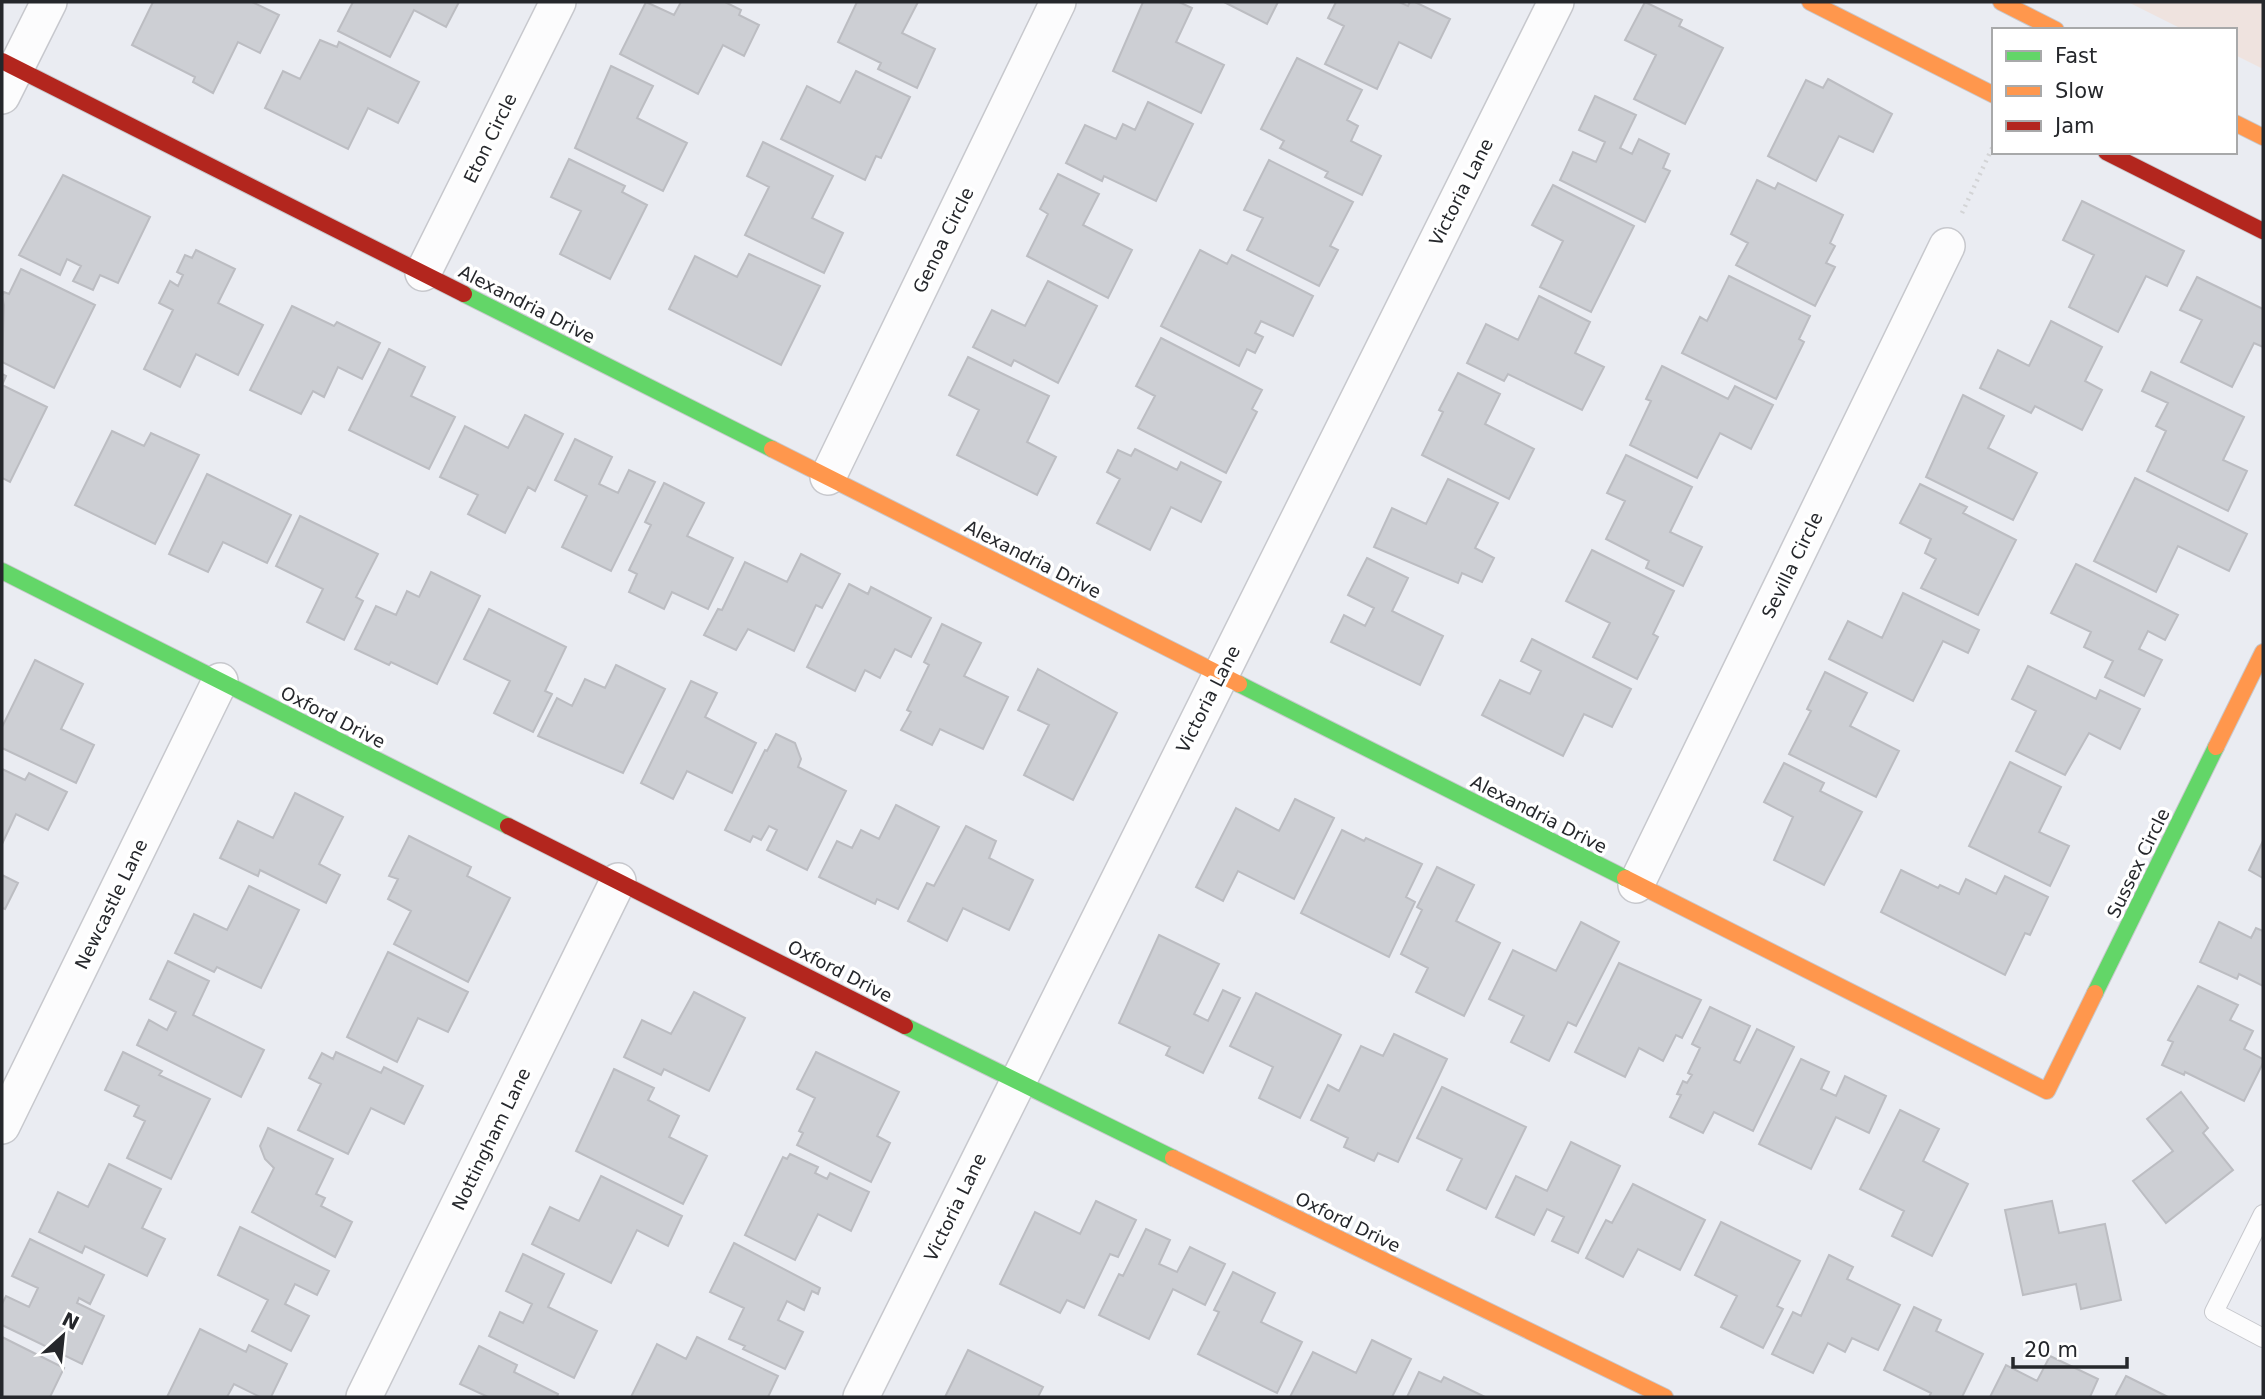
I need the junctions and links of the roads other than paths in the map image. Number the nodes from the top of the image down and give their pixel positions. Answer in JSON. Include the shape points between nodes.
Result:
{"nodes":[{"id":1,"x":49,"y":2,"type":"edge"},
{"id":2,"x":558,"y":2,"type":"edge"},
{"id":3,"x":1058,"y":2,"type":"edge"},
{"id":4,"x":1556,"y":2,"type":"edge"},
{"id":5,"x":1810,"y":2,"type":"edge"},
{"id":6,"x":2001,"y":2,"type":"edge"},
{"id":7,"x":2052,"y":28,"type":"edge"},
{"id":8,"x":6,"y":75,"type":"edge"},
{"id":9,"x":1992,"y":94,"type":"edge"},
{"id":10,"x":2237,"y":123,"type":"edge"},
{"id":11,"x":2263,"y":137,"type":"edge"},
{"id":12,"x":2110,"y":154,"type":"edge"},
{"id":13,"x":2263,"y":231,"type":"edge"},
{"id":14,"x":1947,"y":246,"type":"road end"},
{"id":15,"x":423,"y":273,"type":"junction"},
{"id":16,"x":828,"y":477,"type":"junction"},
{"id":17,"x":2,"y":571,"type":"edge"},
{"id":18,"x":2263,"y":652,"type":"edge"},
{"id":19,"x":1220,"y":675,"type":"junction"},
{"id":20,"x":220,"y":681,"type":"junction"},
{"id":21,"x":618,"y":881,"type":"junction"},
{"id":22,"x":1636,"y":885,"type":"junction"},
{"id":23,"x":1016,"y":1082,"type":"junction"},
{"id":24,"x":2047,"y":1091,"type":"joint"},
{"id":25,"x":2,"y":1126,"type":"edge"},
{"id":26,"x":2263,"y":1214,"type":"edge"},
{"id":27,"x":2263,"y":1338,"type":"edge"},
{"id":28,"x":364,"y":1397,"type":"edge"},
{"id":29,"x":861,"y":1397,"type":"edge"},
{"id":30,"x":1665,"y":1397,"type":"edge"}],
"edges":[{"from":1,"to":8,"type":"street"},
{"from":2,"to":15,"type":"street","name":"Eton Circle"},
{"from":3,"to":16,"type":"street","name":"Genoa Circle"},
{"from":4,"to":19,"type":"street","name":"Victoria Lane"},
{"from":5,"to":9,"type":"street"},
{"from":6,"to":7,"type":"street"},
{"from":8,"to":15,"type":"street","name":"Alexandria Drive"},
{"from":10,"to":11,"type":"street"},
{"from":12,"to":13,"type":"street"},
{"from":14,"to":22,"type":"street","name":"Sevilla Circle"},
{"from":15,"to":16,"type":"street","name":"Alexandria Drive"},
{"from":16,"to":19,"type":"street","name":"Alexandria Drive"},
{"from":17,"to":20,"type":"street","name":"Oxford Drive"},
{"from":18,"to":24,"type":"street","name":"Sussex Circle"},
{"from":19,"to":22,"type":"street","name":"Alexandria Drive"},
{"from":19,"to":23,"type":"street","name":"Victoria Lane"},
{"from":20,"to":21,"type":"street","name":"Oxford Drive"},
{"from":20,"to":25,"type":"street","name":"Newcastle Lane"},
{"from":21,"to":23,"type":"street","name":"Oxford Drive"},
{"from":21,"to":28,"type":"street","name":"Nottingham Lane"},
{"from":22,"to":24,"type":"street","name":"Alexandria Drive"},
{"from":23,"to":29,"type":"street","name":"Victoria Lane"},
{"from":23,"to":30,"type":"street","name":"Oxford Drive"},
{"from":26,"to":27,"type":"lane","via":[[2214,1312]]}]}
